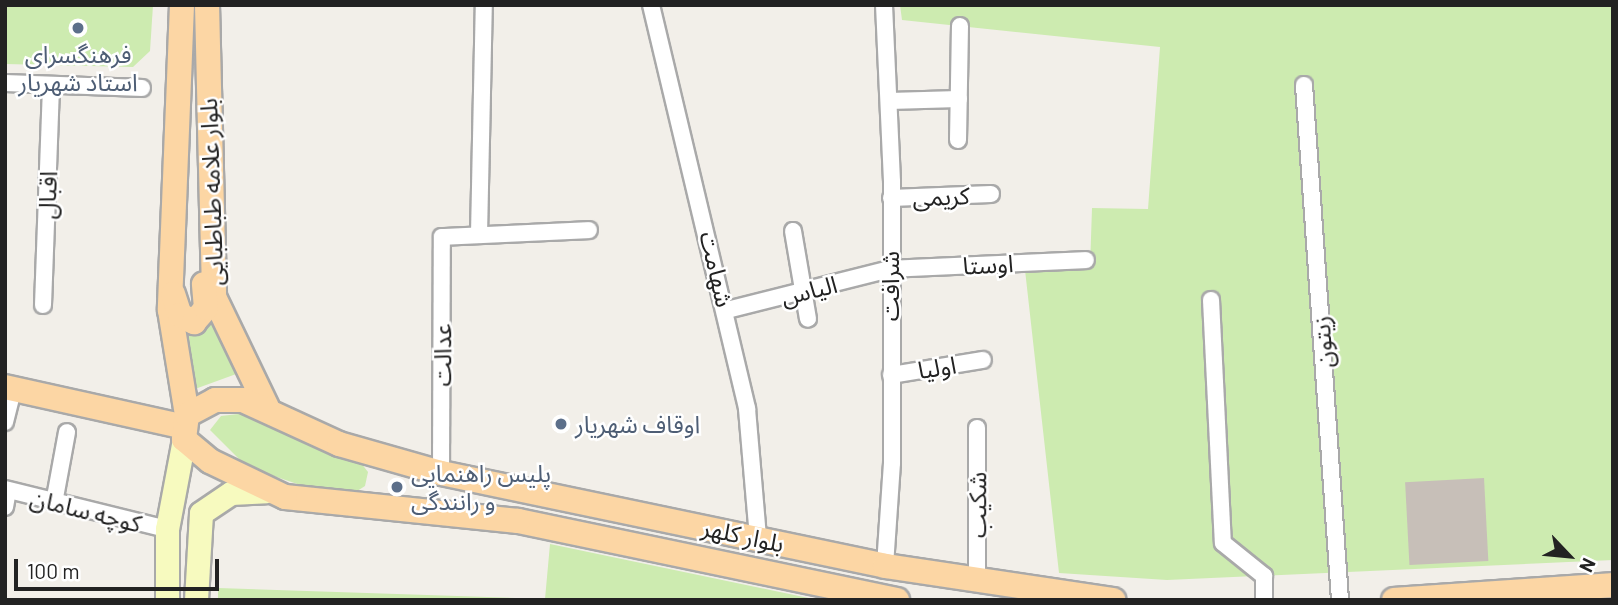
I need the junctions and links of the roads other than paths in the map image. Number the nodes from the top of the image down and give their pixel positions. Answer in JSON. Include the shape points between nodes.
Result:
{"nodes":[{"id":1,"x":182,"y":5,"type":"edge"},
{"id":2,"x":207,"y":5,"type":"edge"},
{"id":3,"x":484,"y":5,"type":"edge"},
{"id":4,"x":651,"y":5,"type":"edge"},
{"id":5,"x":884,"y":5,"type":"edge"},
{"id":6,"x":960,"y":26,"type":"dead end"},
{"id":7,"x":5,"y":83,"type":"edge"},
{"id":8,"x":1304,"y":85,"type":"dead end"},
{"id":9,"x":51,"y":86,"type":"junction"},
{"id":10,"x":142,"y":88,"type":"dead end"},
{"id":11,"x":959,"y":99,"type":"junction"},
{"id":12,"x":889,"y":101,"type":"junction"},
{"id":13,"x":958,"y":140,"type":"dead end"},
{"id":14,"x":991,"y":194,"type":"dead end"},
{"id":15,"x":891,"y":198,"type":"junction"},
{"id":16,"x":210,"y":222,"type":"junction"},
{"id":17,"x":589,"y":230,"type":"dead end"},
{"id":18,"x":793,"y":230,"type":"dead end"},
{"id":19,"x":479,"y":235,"type":"junction"},
{"id":20,"x":1086,"y":260,"type":"dead end"},
{"id":21,"x":890,"y":269,"type":"junction"},
{"id":22,"x":171,"y":283,"type":"junction"},
{"id":23,"x":803,"y":291,"type":"junction"},
{"id":24,"x":1211,"y":300,"type":"dead end"},
{"id":25,"x":43,"y":304,"type":"dead end"},
{"id":26,"x":727,"y":310,"type":"junction"},
{"id":27,"x":808,"y":319,"type":"dead end"},
{"id":28,"x":983,"y":360,"type":"dead end"},
{"id":29,"x":891,"y":375,"type":"junction"},
{"id":30,"x":9,"y":388,"type":"edge"},
{"id":31,"x":267,"y":407,"type":"junction"},
{"id":32,"x":5,"y":422,"type":"edge"},
{"id":33,"x":185,"y":427,"type":"junction"},
{"id":34,"x":976,"y":428,"type":"dead end"},
{"id":35,"x":67,"y":432,"type":"dead end"},
{"id":36,"x":441,"y":473,"type":"junction"},
{"id":37,"x":7,"y":489,"type":"edge"},
{"id":38,"x":266,"y":491,"type":"junction"},
{"id":39,"x":54,"y":503,"type":"junction"},
{"id":40,"x":5,"y":508,"type":"edge"},
{"id":41,"x":167,"y":529,"type":"junction"},
{"id":42,"x":758,"y":538,"type":"junction"},
{"id":43,"x":885,"y":566,"type":"junction"},
{"id":44,"x":977,"y":581,"type":"junction"},
{"id":45,"x":1613,"y":585,"type":"edge"},
{"id":46,"x":167,"y":600,"type":"edge"},
{"id":47,"x":196,"y":600,"type":"edge"},
{"id":48,"x":897,"y":600,"type":"edge"},
{"id":49,"x":1113,"y":600,"type":"edge"},
{"id":50,"x":1264,"y":600,"type":"edge"},
{"id":51,"x":1340,"y":600,"type":"edge"},
{"id":52,"x":1394,"y":600,"type":"edge"}],
"edges":[{"from":1,"to":22,"type":"main road","name":"بلوار علامه طباطبایی"},
{"from":2,"to":16,"type":"main road","name":"بلوار علامه طباطبایی"},
{"from":3,"to":19,"type":"street"},
{"from":4,"to":26,"type":"street","name":"شهامت"},
{"from":5,"to":12,"type":"street","name":"شرافت"},
{"from":6,"to":11,"type":"street"},
{"from":7,"to":9,"type":"street"},
{"from":8,"to":51,"type":"street","name":"زیتون"},
{"from":9,"to":10,"type":"street"},
{"from":9,"to":25,"type":"street","name":"اقبال"},
{"from":11,"to":12,"type":"street"},
{"from":11,"to":13,"type":"street"},
{"from":12,"to":15,"type":"street","name":"شرافت"},
{"from":14,"to":15,"type":"street","name":"کریمی"},
{"from":15,"to":21,"type":"street","name":"شرافت"},
{"from":16,"to":22,"type":"main road","via":[[202,317],[194,322],[180,315]]},
{"from":16,"to":31,"type":"main road","name":"بلوار علامه طباطبایی","via":[[214,298]]},
{"from":17,"to":19,"type":"street"},
{"from":18,"to":23,"type":"street"},
{"from":19,"to":36,"type":"street","name":"عدالت","via":[[442,237]]},
{"from":20,"to":21,"type":"street","name":"اوستا"},
{"from":21,"to":23,"type":"street","name":"الیاس"},
{"from":21,"to":29,"type":"street","name":"شرافت"},
{"from":22,"to":33,"type":"main road","name":"بلوار علامه طباطبایی","via":[[172,337]]},
{"from":23,"to":26,"type":"street","name":"الیاس"},
{"from":23,"to":27,"type":"street"},
{"from":24,"to":50,"type":"street","via":[[1223,543],[1264,576]]},
{"from":26,"to":42,"type":"street","name":"شهامت","via":[[757,475]]},
{"from":28,"to":29,"type":"street","name":"اولیا"},
{"from":29,"to":43,"type":"street","name":"شرافت"},
{"from":30,"to":32,"type":"street"},
{"from":30,"to":33,"type":"main road"},
{"from":31,"to":33,"type":"main road","name":"بلوار کلهر","via":[[215,400]]},
{"from":31,"to":36,"type":"main road","name":"بلوار کلهر","via":[[375,456]]},
{"from":33,"to":38,"type":"main road"},
{"from":33,"to":41,"type":"main road"},
{"from":34,"to":44,"type":"street","name":"شکیب"},
{"from":35,"to":39,"type":"street"},
{"from":36,"to":42,"type":"main road","name":"بلوار کلهر"},
{"from":37,"to":39,"type":"street","name":"کوچه سامان"},
{"from":37,"to":40,"type":"street"},
{"from":38,"to":47,"type":"main road","via":[[231,492],[201,513]]},
{"from":38,"to":48,"type":"main road","name":"بلوار کلهر","via":[[370,507],[517,521]]},
{"from":39,"to":41,"type":"street","name":"کوچه سامان"},
{"from":41,"to":46,"type":"main road"},
{"from":42,"to":43,"type":"main road","name":"بلوار کلهر"},
{"from":43,"to":44,"type":"main road","name":"بلوار کلهر"},
{"from":44,"to":49,"type":"main road","name":"بلوار کلهر"},
{"from":45,"to":52,"type":"main road"}]}
